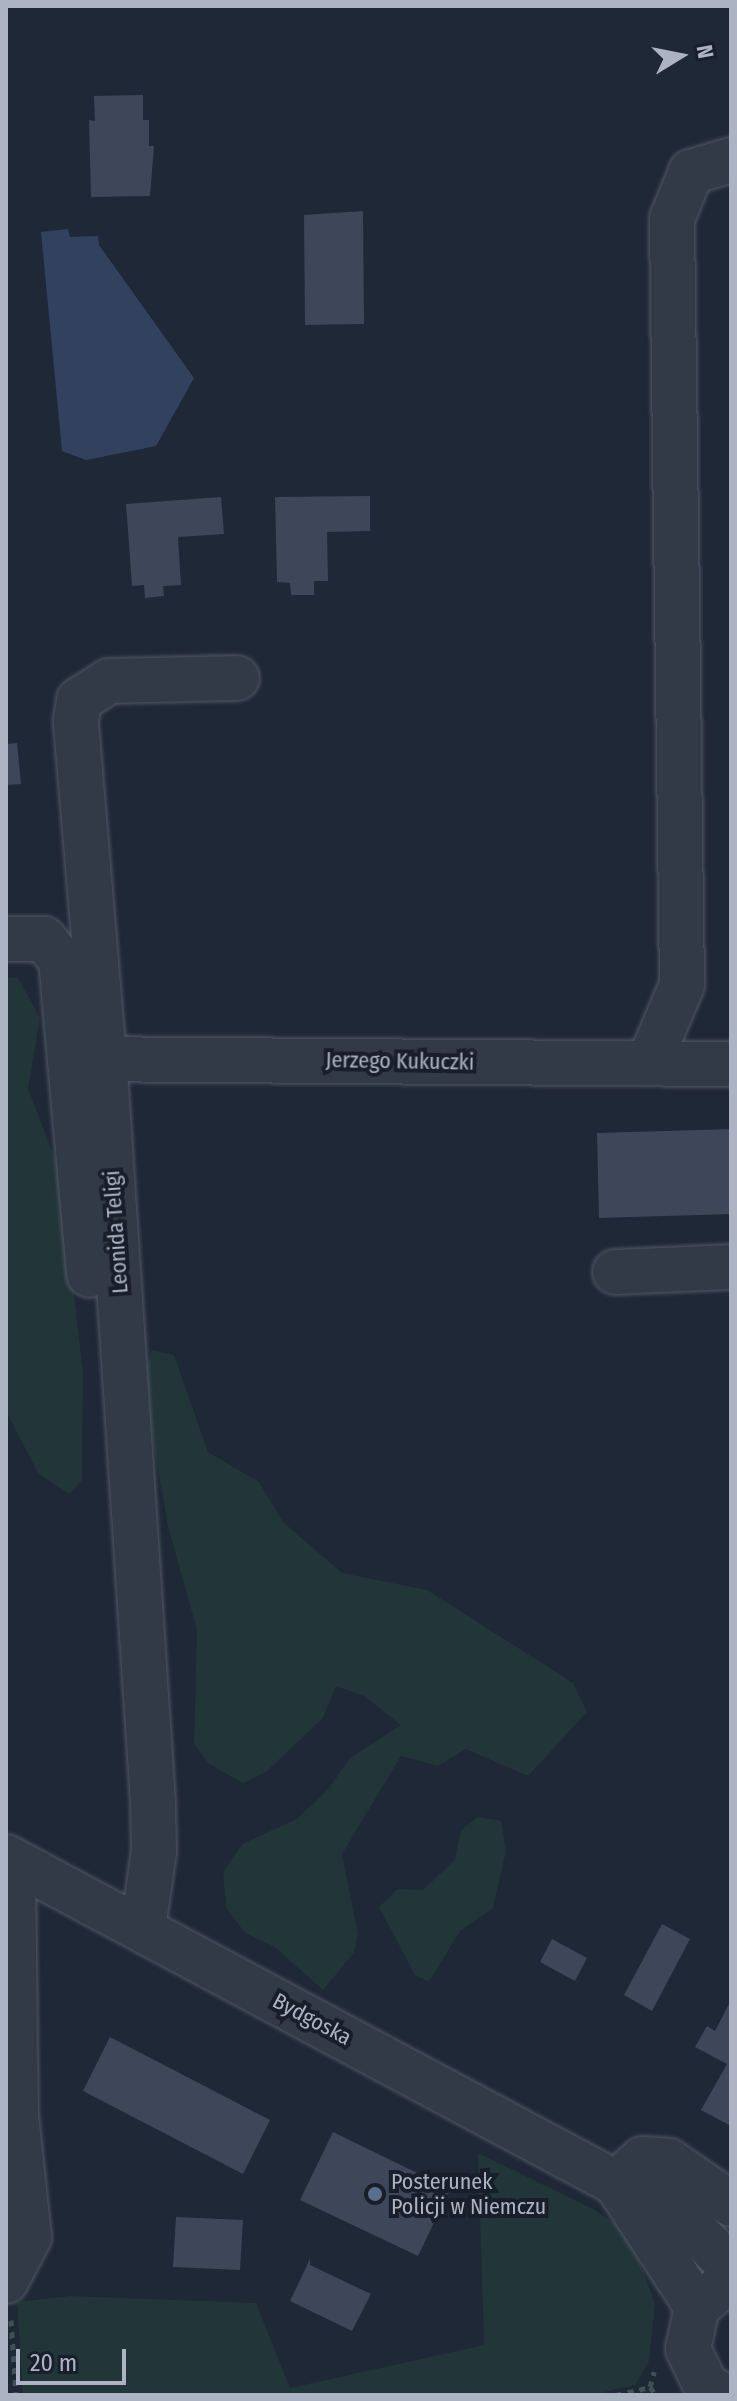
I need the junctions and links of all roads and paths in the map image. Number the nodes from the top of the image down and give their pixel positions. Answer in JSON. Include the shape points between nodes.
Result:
{"nodes":[{"id":1,"x":731,"y":160,"type":"edge"},
{"id":2,"x":237,"y":678,"type":"dead end"},
{"id":3,"x":6,"y":939,"type":"edge"},
{"id":4,"x":87,"y":1058,"type":"junction"},
{"id":5,"x":649,"y":1063,"type":"junction"},
{"id":6,"x":731,"y":1064,"type":"edge"},
{"id":7,"x":731,"y":1267,"type":"edge"},
{"id":8,"x":615,"y":1272,"type":"dead end"},
{"id":9,"x":9,"y":1859,"type":"edge"},
{"id":10,"x":130,"y":1922,"type":"junction"},
{"id":11,"x":616,"y":2183,"type":"junction"},
{"id":12,"x":731,"y":2204,"type":"edge"},
{"id":13,"x":731,"y":2267,"type":"edge"},
{"id":14,"x":8,"y":2281,"type":"edge"},
{"id":15,"x":714,"y":2295,"type":"edge"},
{"id":16,"x":696,"y":2385,"type":"edge"},
{"id":17,"x":16,"y":2395,"type":"edge"},
{"id":18,"x":616,"y":2395,"type":"edge"},
{"id":19,"x":656,"y":2395,"type":"edge"}],
"edges":[{"from":1,"to":5,"type":"street","via":[[691,172],[672,219],[682,985]]},
{"from":2,"to":4,"type":"street","name":"Leonida Teligi","via":[[109,681],[79,700]]},
{"from":3,"to":4,"type":"street","via":[[44,939],[61,960]]},
{"from":4,"to":5,"type":"street","name":"Jerzego Kukuczki"},
{"from":4,"to":10,"type":"street","name":"Leonida Teligi","via":[[153,1802],[154,1851]]},
{"from":5,"to":6,"type":"street","name":"Jerzego Kukuczki"},
{"from":7,"to":8,"type":"street"},
{"from":9,"to":10,"type":"street","name":"Bydgoska"},
{"from":9,"to":14,"type":"street","via":[[16,2116],[29,2237]]},
{"from":10,"to":11,"type":"street","name":"Bydgoska"},
{"from":11,"to":12,"type":"street","via":[[643,2159],[669,2161]]},
{"from":11,"to":13,"type":"street","name":"Bydgoska","via":[[662,2198]]},
{"from":11,"to":15,"type":"street","name":"Bydgoska"},
{"from":14,"to":17,"type":"path"},
{"from":15,"to":16,"type":"street","via":[[689,2327]]},
{"from":18,"to":19,"type":"path","via":[[650,2387]]}]}
